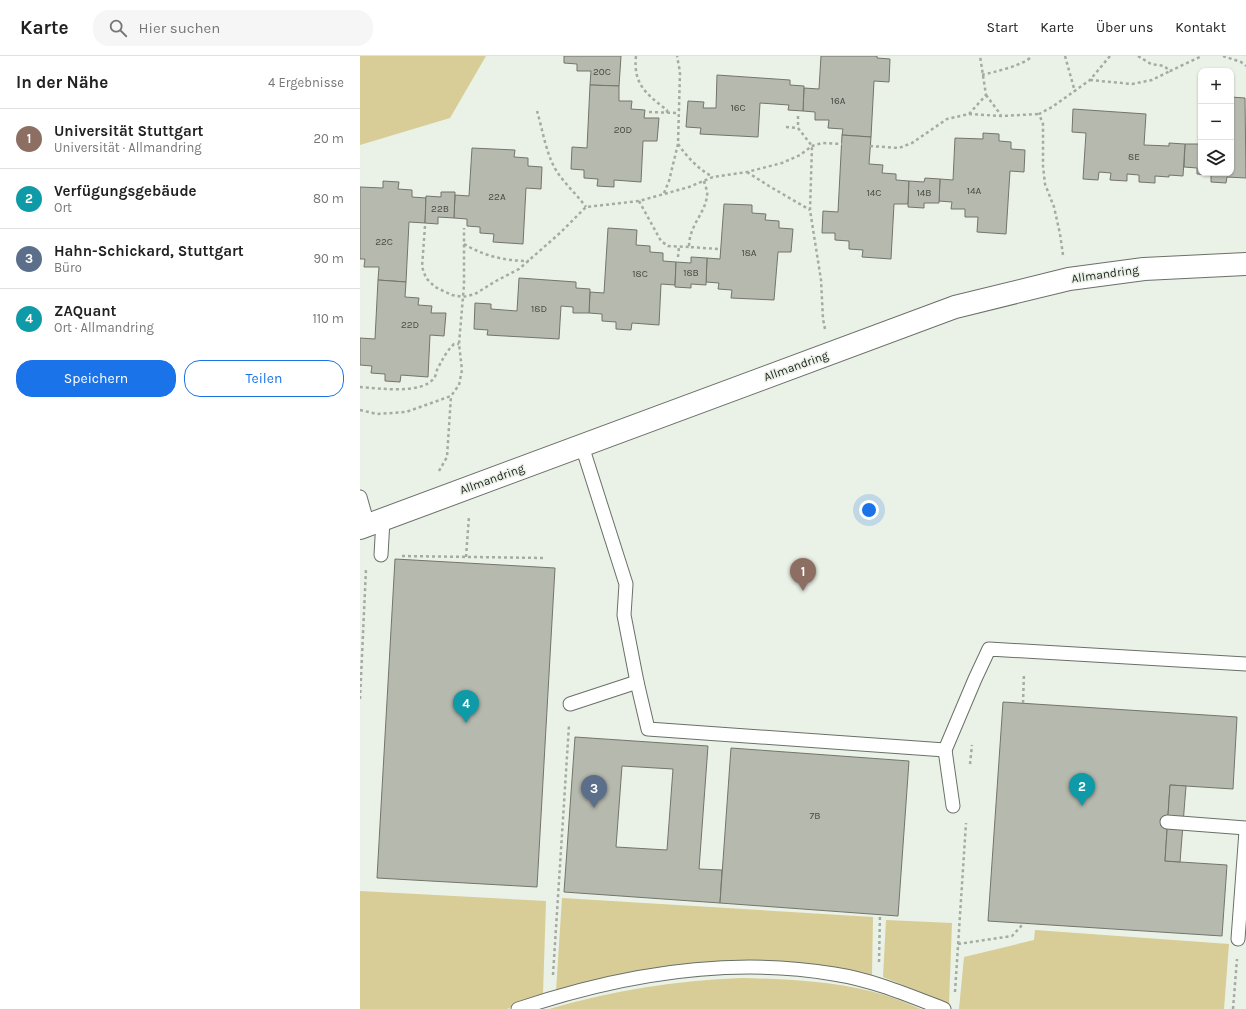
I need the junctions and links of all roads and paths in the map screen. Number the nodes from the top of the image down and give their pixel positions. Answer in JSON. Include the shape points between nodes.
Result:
{"nodes":[{"id":1,"x":636,"y":56,"type":"edge"},
{"id":2,"x":677,"y":56,"type":"edge"},
{"id":3,"x":980,"y":56,"type":"edge"},
{"id":4,"x":1032,"y":56,"type":"edge"},
{"id":5,"x":1065,"y":56,"type":"edge"},
{"id":6,"x":1110,"y":56,"type":"edge"},
{"id":7,"x":1138,"y":56,"type":"edge"},
{"id":8,"x":1202,"y":56,"type":"edge"},
{"id":9,"x":1223,"y":56,"type":"edge"},
{"id":10,"x":1246,"y":66,"type":"edge"},
{"id":11,"x":1170,"y":72,"type":"junction"},
{"id":12,"x":982,"y":75,"type":"junction"},
{"id":13,"x":1090,"y":80,"type":"junction"},
{"id":14,"x":1075,"y":92,"type":"junction"},
{"id":15,"x":986,"y":96,"type":"junction"},
{"id":16,"x":537,"y":111,"type":"dead end"},
{"id":17,"x":649,"y":112,"type":"dead end"},
{"id":18,"x":667,"y":113,"type":"junction"},
{"id":19,"x":679,"y":113,"type":"junction"},
{"id":20,"x":969,"y":114,"type":"junction"},
{"id":21,"x":1038,"y":114,"type":"junction"},
{"id":22,"x":798,"y":116,"type":"dead end"},
{"id":23,"x":1001,"y":116,"type":"junction"},
{"id":24,"x":786,"y":127,"type":"dead end"},
{"id":25,"x":798,"y":128,"type":"junction"},
{"id":26,"x":678,"y":144,"type":"junction"},
{"id":27,"x":842,"y":144,"type":"dead end"},
{"id":28,"x":812,"y":146,"type":"junction"},
{"id":29,"x":870,"y":146,"type":"dead end"},
{"id":30,"x":747,"y":172,"type":"junction"},
{"id":31,"x":713,"y":177,"type":"junction"},
{"id":32,"x":704,"y":181,"type":"junction"},
{"id":33,"x":664,"y":193,"type":"junction"},
{"id":34,"x":639,"y":201,"type":"junction"},
{"id":35,"x":586,"y":207,"type":"junction"},
{"id":36,"x":810,"y":210,"type":"junction"},
{"id":37,"x":425,"y":226,"type":"dead end"},
{"id":38,"x":464,"y":228,"type":"dead end"},
{"id":39,"x":464,"y":244,"type":"junction"},
{"id":40,"x":679,"y":246,"type":"junction"},
{"id":41,"x":689,"y":247,"type":"junction"},
{"id":42,"x":718,"y":249,"type":"dead end"},
{"id":43,"x":678,"y":257,"type":"dead end"},
{"id":44,"x":529,"y":261,"type":"junction"},
{"id":45,"x":1246,"y":264,"type":"edge"},
{"id":46,"x":1069,"y":279,"type":"junction"},
{"id":47,"x":463,"y":297,"type":"junction"},
{"id":48,"x":825,"y":329,"type":"dead end"},
{"id":49,"x":459,"y":344,"type":"junction"},
{"id":50,"x":360,"y":386,"type":"edge"},
{"id":51,"x":451,"y":396,"type":"junction"},
{"id":52,"x":360,"y":410,"type":"edge"},
{"id":53,"x":582,"y":446,"type":"junction"},
{"id":54,"x":471,"y":487,"type":"junction"},
{"id":55,"x":360,"y":497,"type":"edge"},
{"id":56,"x":441,"y":498,"type":"junction"},
{"id":57,"x":370,"y":524,"type":"edge"},
{"id":58,"x":381,"y":556,"type":"joint"},
{"id":59,"x":466,"y":557,"type":"junction"},
{"id":60,"x":545,"y":558,"type":"dead end"},
{"id":61,"x":366,"y":567,"type":"dead end"},
{"id":62,"x":1025,"y":650,"type":"junction"},
{"id":63,"x":1246,"y":664,"type":"edge"},
{"id":64,"x":637,"y":682,"type":"junction"},
{"id":65,"x":360,"y":699,"type":"edge"},
{"id":66,"x":1023,"y":703,"type":"dead end"},
{"id":67,"x":570,"y":704,"type":"joint"},
{"id":68,"x":972,"y":744,"type":"dead end"},
{"id":69,"x":944,"y":750,"type":"junction"},
{"id":70,"x":970,"y":767,"type":"dead end"},
{"id":71,"x":953,"y":806,"type":"dead end"},
{"id":72,"x":966,"y":821,"type":"dead end"},
{"id":73,"x":1168,"y":822,"type":"dead end"},
{"id":74,"x":1246,"y":828,"type":"edge"},
{"id":75,"x":1246,"y":831,"type":"edge"},
{"id":76,"x":880,"y":914,"type":"dead end"},
{"id":77,"x":1024,"y":923,"type":"dead end"},
{"id":78,"x":1238,"y":939,"type":"joint"},
{"id":79,"x":958,"y":944,"type":"junction"},
{"id":80,"x":878,"y":984,"type":"junction"},
{"id":81,"x":955,"y":994,"type":"dead end"},
{"id":82,"x":551,"y":998,"type":"junction"},
{"id":83,"x":518,"y":1009,"type":"edge"},
{"id":84,"x":944,"y":1009,"type":"edge"},
{"id":85,"x":1233,"y":1009,"type":"edge"}],
"edges":[{"from":1,"to":18,"type":"path","via":[[635,67],[640,85],[652,99],[667,110]]},
{"from":2,"to":19,"type":"path","via":[[680,72]]},
{"from":3,"to":12,"type":"path"},
{"from":4,"to":12,"type":"path","via":[[1013,66]]},
{"from":5,"to":14,"type":"path"},
{"from":6,"to":13,"type":"path"},
{"from":7,"to":11,"type":"path","via":[[1151,64],[1164,66]]},
{"from":8,"to":11,"type":"path"},
{"from":9,"to":10,"type":"path","via":[[1242,62]]},
{"from":11,"to":13,"type":"path","via":[[1152,80],[1132,84]]},
{"from":12,"to":15,"type":"path"},
{"from":13,"to":14,"type":"path"},
{"from":14,"to":21,"type":"path"},
{"from":15,"to":20,"type":"path"},
{"from":15,"to":23,"type":"path"},
{"from":16,"to":35,"type":"path","via":[[550,156],[559,175]]},
{"from":17,"to":18,"type":"path"},
{"from":18,"to":19,"type":"path"},
{"from":19,"to":26,"type":"path"},
{"from":20,"to":23,"type":"path"},
{"from":20,"to":29,"type":"path","via":[[947,119],[906,146]]},
{"from":21,"to":23,"type":"path"},
{"from":21,"to":46,"type":"path","via":[[1043,124],[1045,184],[1054,207]]},
{"from":22,"to":25,"type":"path"},
{"from":24,"to":25,"type":"path"},
{"from":25,"to":28,"type":"path"},
{"from":26,"to":31,"type":"path","via":[[687,157]]},
{"from":26,"to":33,"type":"path"},
{"from":27,"to":28,"type":"path","via":[[822,143]]},
{"from":28,"to":30,"type":"path","via":[[782,163]]},
{"from":28,"to":36,"type":"path"},
{"from":30,"to":31,"type":"path"},
{"from":30,"to":36,"type":"path"},
{"from":31,"to":32,"type":"path"},
{"from":32,"to":33,"type":"path"},
{"from":32,"to":41,"type":"path","via":[[707,196],[693,226]]},
{"from":33,"to":34,"type":"path"},
{"from":34,"to":35,"type":"path"},
{"from":34,"to":40,"type":"path","via":[[661,241],[668,246]]},
{"from":35,"to":44,"type":"path"},
{"from":36,"to":48,"type":"path","via":[[821,280]]},
{"from":37,"to":47,"type":"path","via":[[422,267],[426,278],[434,287]]},
{"from":38,"to":39,"type":"path"},
{"from":39,"to":44,"type":"path","via":[[509,261]]},
{"from":39,"to":47,"type":"path"},
{"from":40,"to":41,"type":"path"},
{"from":40,"to":43,"type":"path"},
{"from":41,"to":42,"type":"path"},
{"from":44,"to":47,"type":"path","via":[[475,294]]},
{"from":45,"to":46,"type":"street","name":"Allmandring","via":[[1144,269]]},
{"from":46,"to":53,"type":"street","name":"Allmandring","via":[[955,307]]},
{"from":47,"to":49,"type":"path"},
{"from":49,"to":50,"type":"path","via":[[454,344],[445,354],[434,378],[426,384],[414,388],[388,389]]},
{"from":49,"to":51,"type":"path","via":[[462,370],[459,386]]},
{"from":51,"to":52,"type":"path","via":[[406,412],[377,414]]},
{"from":51,"to":56,"type":"path","via":[[447,457],[438,471]]},
{"from":53,"to":54,"type":"street","name":"Allmandring"},
{"from":53,"to":64,"type":"lane","via":[[626,584],[624,614]]},
{"from":54,"to":56,"type":"street","name":"Allmandring"},
{"from":54,"to":59,"type":"path"},
{"from":55,"to":57,"type":"lane"},
{"from":56,"to":57,"type":"street","name":"Allmandring"},
{"from":57,"to":58,"type":"lane"},
{"from":58,"to":59,"type":"path"},
{"from":59,"to":60,"type":"path"},
{"from":61,"to":65,"type":"path"},
{"from":62,"to":63,"type":"lane"},
{"from":62,"to":66,"type":"path"},
{"from":62,"to":69,"type":"lane","via":[[989,649]]},
{"from":64,"to":67,"type":"lane"},
{"from":64,"to":69,"type":"lane","via":[[648,729]]},
{"from":67,"to":82,"type":"path"},
{"from":68,"to":70,"type":"path"},
{"from":69,"to":71,"type":"lane"},
{"from":72,"to":79,"type":"path"},
{"from":73,"to":74,"type":"lane"},
{"from":75,"to":78,"type":"lane"},
{"from":76,"to":80,"type":"path"},
{"from":77,"to":79,"type":"path","via":[[1012,936]]},
{"from":78,"to":85,"type":"path"},
{"from":79,"to":81,"type":"path"},
{"from":80,"to":82,"type":"lane","via":[[836,974],[787,968],[703,968],[616,981]]},
{"from":80,"to":84,"type":"lane"},
{"from":82,"to":83,"type":"lane"}]}
